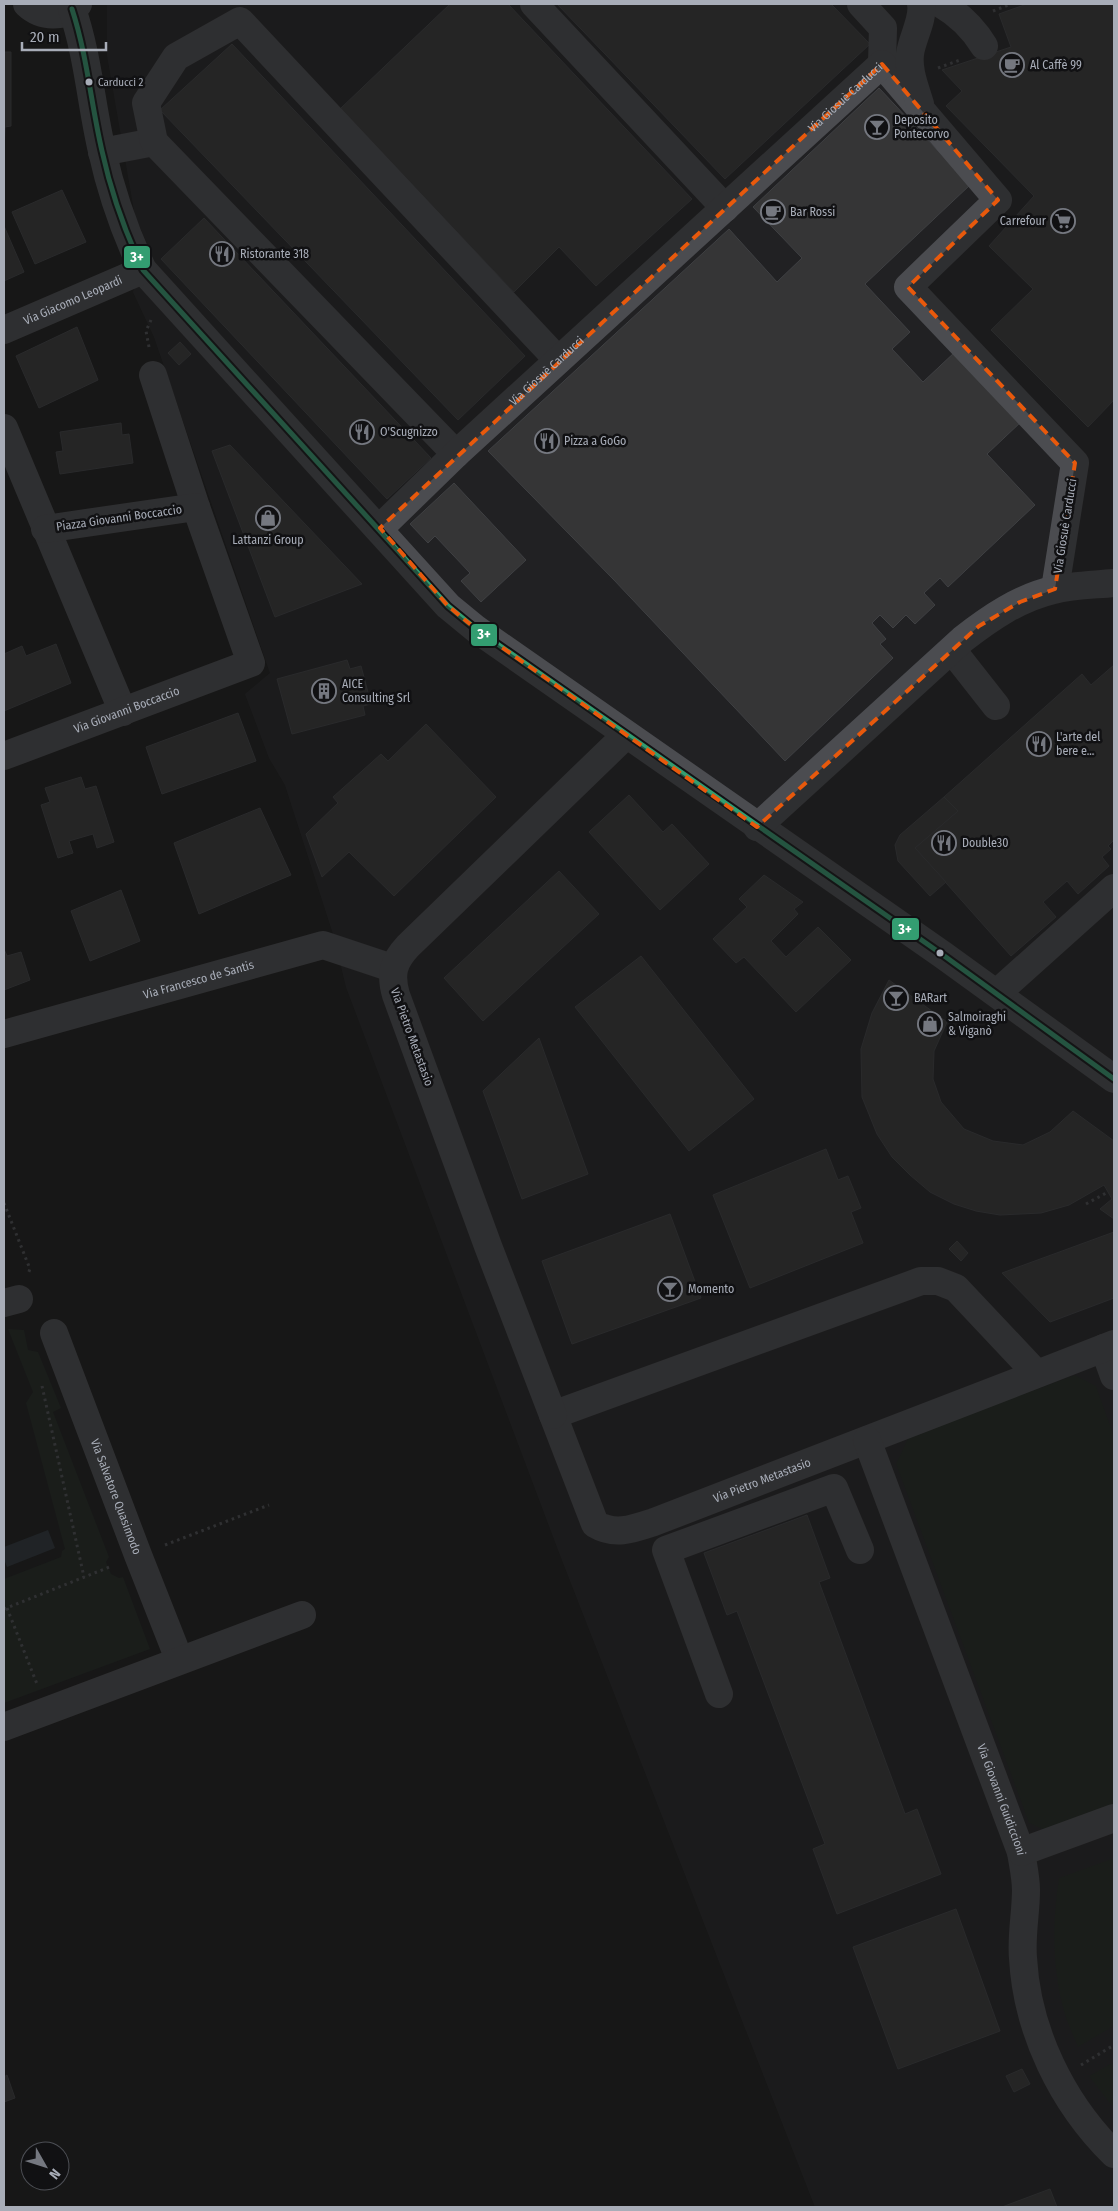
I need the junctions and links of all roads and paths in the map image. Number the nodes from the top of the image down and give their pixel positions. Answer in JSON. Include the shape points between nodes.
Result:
{"nodes":[{"id":1,"x":27,"y":4,"type":"edge"},
{"id":2,"x":534,"y":4,"type":"edge"},
{"id":3,"x":860,"y":4,"type":"edge"},
{"id":4,"x":921,"y":4,"type":"edge"},
{"id":5,"x":941,"y":4,"type":"edge"},
{"id":6,"x":75,"y":6,"type":"edge"},
{"id":7,"x":984,"y":46,"type":"dead end"},
{"id":8,"x":953,"y":62,"type":"dead end"},
{"id":9,"x":882,"y":64,"type":"junction"},
{"id":10,"x":945,"y":65,"type":"dead end"},
{"id":11,"x":922,"y":111,"type":"junction"},
{"id":12,"x":154,"y":142,"type":"junction"},
{"id":13,"x":102,"y":152,"type":"junction"},
{"id":14,"x":725,"y":208,"type":"junction"},
{"id":15,"x":143,"y":270,"type":"junction"},
{"id":16,"x":163,"y":294,"type":"junction"},
{"id":17,"x":4,"y":330,"type":"edge"},
{"id":18,"x":558,"y":360,"type":"junction"},
{"id":19,"x":153,"y":375,"type":"joint"},
{"id":20,"x":4,"y":428,"type":"edge"},
{"id":21,"x":456,"y":454,"type":"junction"},
{"id":22,"x":196,"y":507,"type":"junction"},
{"id":23,"x":380,"y":528,"type":"junction"},
{"id":24,"x":45,"y":529,"type":"junction"},
{"id":25,"x":1114,"y":583,"type":"edge"},
{"id":26,"x":1055,"y":589,"type":"junction"},
{"id":27,"x":952,"y":650,"type":"junction"},
{"id":28,"x":251,"y":663,"type":"joint"},
{"id":29,"x":996,"y":706,"type":"dead end"},
{"id":30,"x":123,"y":712,"type":"junction"},
{"id":31,"x":626,"y":734,"type":"junction"},
{"id":32,"x":4,"y":756,"type":"edge"},
{"id":33,"x":757,"y":827,"type":"junction"},
{"id":34,"x":1114,"y":888,"type":"edge"},
{"id":35,"x":392,"y":968,"type":"junction"},
{"id":36,"x":997,"y":994,"type":"junction"},
{"id":37,"x":4,"y":1034,"type":"edge"},
{"id":38,"x":1114,"y":1079,"type":"edge"},
{"id":39,"x":1108,"y":1192,"type":"dead end"},
{"id":40,"x":4,"y":1203,"type":"edge"},
{"id":41,"x":1086,"y":1204,"type":"dead end"},
{"id":42,"x":11,"y":1301,"type":"edge"},
{"id":43,"x":54,"y":1333,"type":"dead end"},
{"id":44,"x":1109,"y":1346,"type":"edge"},
{"id":45,"x":1037,"y":1374,"type":"junction"},
{"id":46,"x":1114,"y":1376,"type":"edge"},
{"id":47,"x":40,"y":1379,"type":"dead end"},
{"id":48,"x":553,"y":1416,"type":"junction"},
{"id":49,"x":867,"y":1440,"type":"junction"},
{"id":50,"x":656,"y":1521,"type":"junction"},
{"id":51,"x":666,"y":1550,"type":"junction"},
{"id":52,"x":860,"y":1550,"type":"dead end"},
{"id":53,"x":84,"y":1577,"type":"dead end"},
{"id":54,"x":7,"y":1608,"type":"dead end"},
{"id":55,"x":302,"y":1615,"type":"dead end"},
{"id":56,"x":179,"y":1659,"type":"junction"},
{"id":57,"x":719,"y":1694,"type":"dead end"},
{"id":58,"x":47,"y":1710,"type":"junction"},
{"id":59,"x":4,"y":1727,"type":"edge"},
{"id":60,"x":1114,"y":1818,"type":"edge"},
{"id":61,"x":1021,"y":1852,"type":"junction"},
{"id":62,"x":1114,"y":2044,"type":"edge"},
{"id":63,"x":1060,"y":2082,"type":"junction"},
{"id":64,"x":1114,"y":2154,"type":"edge"}],
"edges":[{"from":1,"to":6,"type":"street","via":[[45,14],[61,14]]},
{"from":2,"to":14,"type":"street"},
{"from":3,"to":9,"type":"street","via":[[883,28]]},
{"from":4,"to":11,"type":"street","via":[[910,65]]},
{"from":5,"to":7,"type":"street","via":[[962,18]]},
{"from":6,"to":13,"type":"street"},
{"from":8,"to":10,"type":"path"},
{"from":9,"to":11,"type":"street","name":"Via Giosuè Carducci"},
{"from":9,"to":14,"type":"street","name":"Via Giosuè Carducci"},
{"from":11,"to":26,"type":"street","name":"Via Giosuè Carducci","via":[[998,200],[908,287],[1075,463]]},
{"from":12,"to":13,"type":"street"},
{"from":12,"to":18,"type":"street","via":[[146,103],[176,57],[240,22]]},
{"from":12,"to":21,"type":"street"},
{"from":13,"to":15,"type":"street","via":[[118,210]]},
{"from":14,"to":18,"type":"street","name":"Via Giosuè Carducci"},
{"from":15,"to":16,"type":"street"},
{"from":15,"to":17,"type":"street","name":"Via Giacomo Leopardi"},
{"from":16,"to":19,"type":"path","via":[[146,331]]},
{"from":16,"to":23,"type":"street"},
{"from":18,"to":21,"type":"street","name":"Via Giosuè Carducci"},
{"from":19,"to":22,"type":"street"},
{"from":20,"to":24,"type":"street"},
{"from":21,"to":23,"type":"street","name":"Via Giosuè Carducci"},
{"from":22,"to":24,"type":"street","name":"Piazza Giovanni Boccaccio"},
{"from":22,"to":28,"type":"street","name":"Piazza Giovanni Boccaccio"},
{"from":23,"to":31,"type":"street","via":[[461,617]]},
{"from":24,"to":30,"type":"street","name":"Piazza Giovanni Boccaccio"},
{"from":25,"to":26,"type":"street","name":"Via Giosuè Carducci"},
{"from":26,"to":27,"type":"street","name":"Via Giosuè Carducci","via":[[1035,595],[994,616]]},
{"from":27,"to":29,"type":"street"},
{"from":27,"to":33,"type":"street","name":"Via Giosuè Carducci"},
{"from":28,"to":30,"type":"street","name":"Via Giovanni Boccaccio"},
{"from":30,"to":32,"type":"street","name":"Via Giovanni Boccaccio"},
{"from":31,"to":33,"type":"street"},
{"from":31,"to":35,"type":"street","via":[[408,946]]},
{"from":33,"to":36,"type":"street"},
{"from":34,"to":36,"type":"street"},
{"from":35,"to":37,"type":"street","name":"Via Francesco de Santis","via":[[323,945]]},
{"from":35,"to":48,"type":"street","name":"Via Pietro Metastasio","via":[[396,995]]},
{"from":36,"to":38,"type":"street"},
{"from":39,"to":41,"type":"path"},
{"from":40,"to":42,"type":"path","via":[[30,1269]]},
{"from":43,"to":56,"type":"street","name":"Via Salvatore Quasimodo"},
{"from":44,"to":45,"type":"street","name":"Via Pietro Metastasio"},
{"from":44,"to":46,"type":"street"},
{"from":45,"to":48,"type":"street","via":[[956,1288],[938,1281],[921,1282]]},
{"from":45,"to":49,"type":"street","name":"Via Pietro Metastasio"},
{"from":47,"to":53,"type":"path"},
{"from":48,"to":50,"type":"street","name":"Via Pietro Metastasio","via":[[595,1524],[607,1531],[625,1531]]},
{"from":49,"to":50,"type":"street","name":"Via Pietro Metastasio"},
{"from":49,"to":61,"type":"street","name":"Via Giovanni Guidiccioni"},
{"from":50,"to":51,"type":"street"},
{"from":51,"to":52,"type":"street","via":[[834,1488]]},
{"from":51,"to":57,"type":"street"},
{"from":54,"to":58,"type":"path"},
{"from":55,"to":56,"type":"street"},
{"from":56,"to":58,"type":"street"},
{"from":58,"to":59,"type":"street"},
{"from":60,"to":61,"type":"street"},
{"from":61,"to":63,"type":"street","name":"Via Giovanni Guidiccioni","via":[[1026,1890],[1022,1934],[1024,1977],[1044,2048]]},
{"from":62,"to":63,"type":"path"},
{"from":63,"to":64,"type":"street","name":"Via Giovanni Guidiccioni","via":[[1081,2116]]}]}
